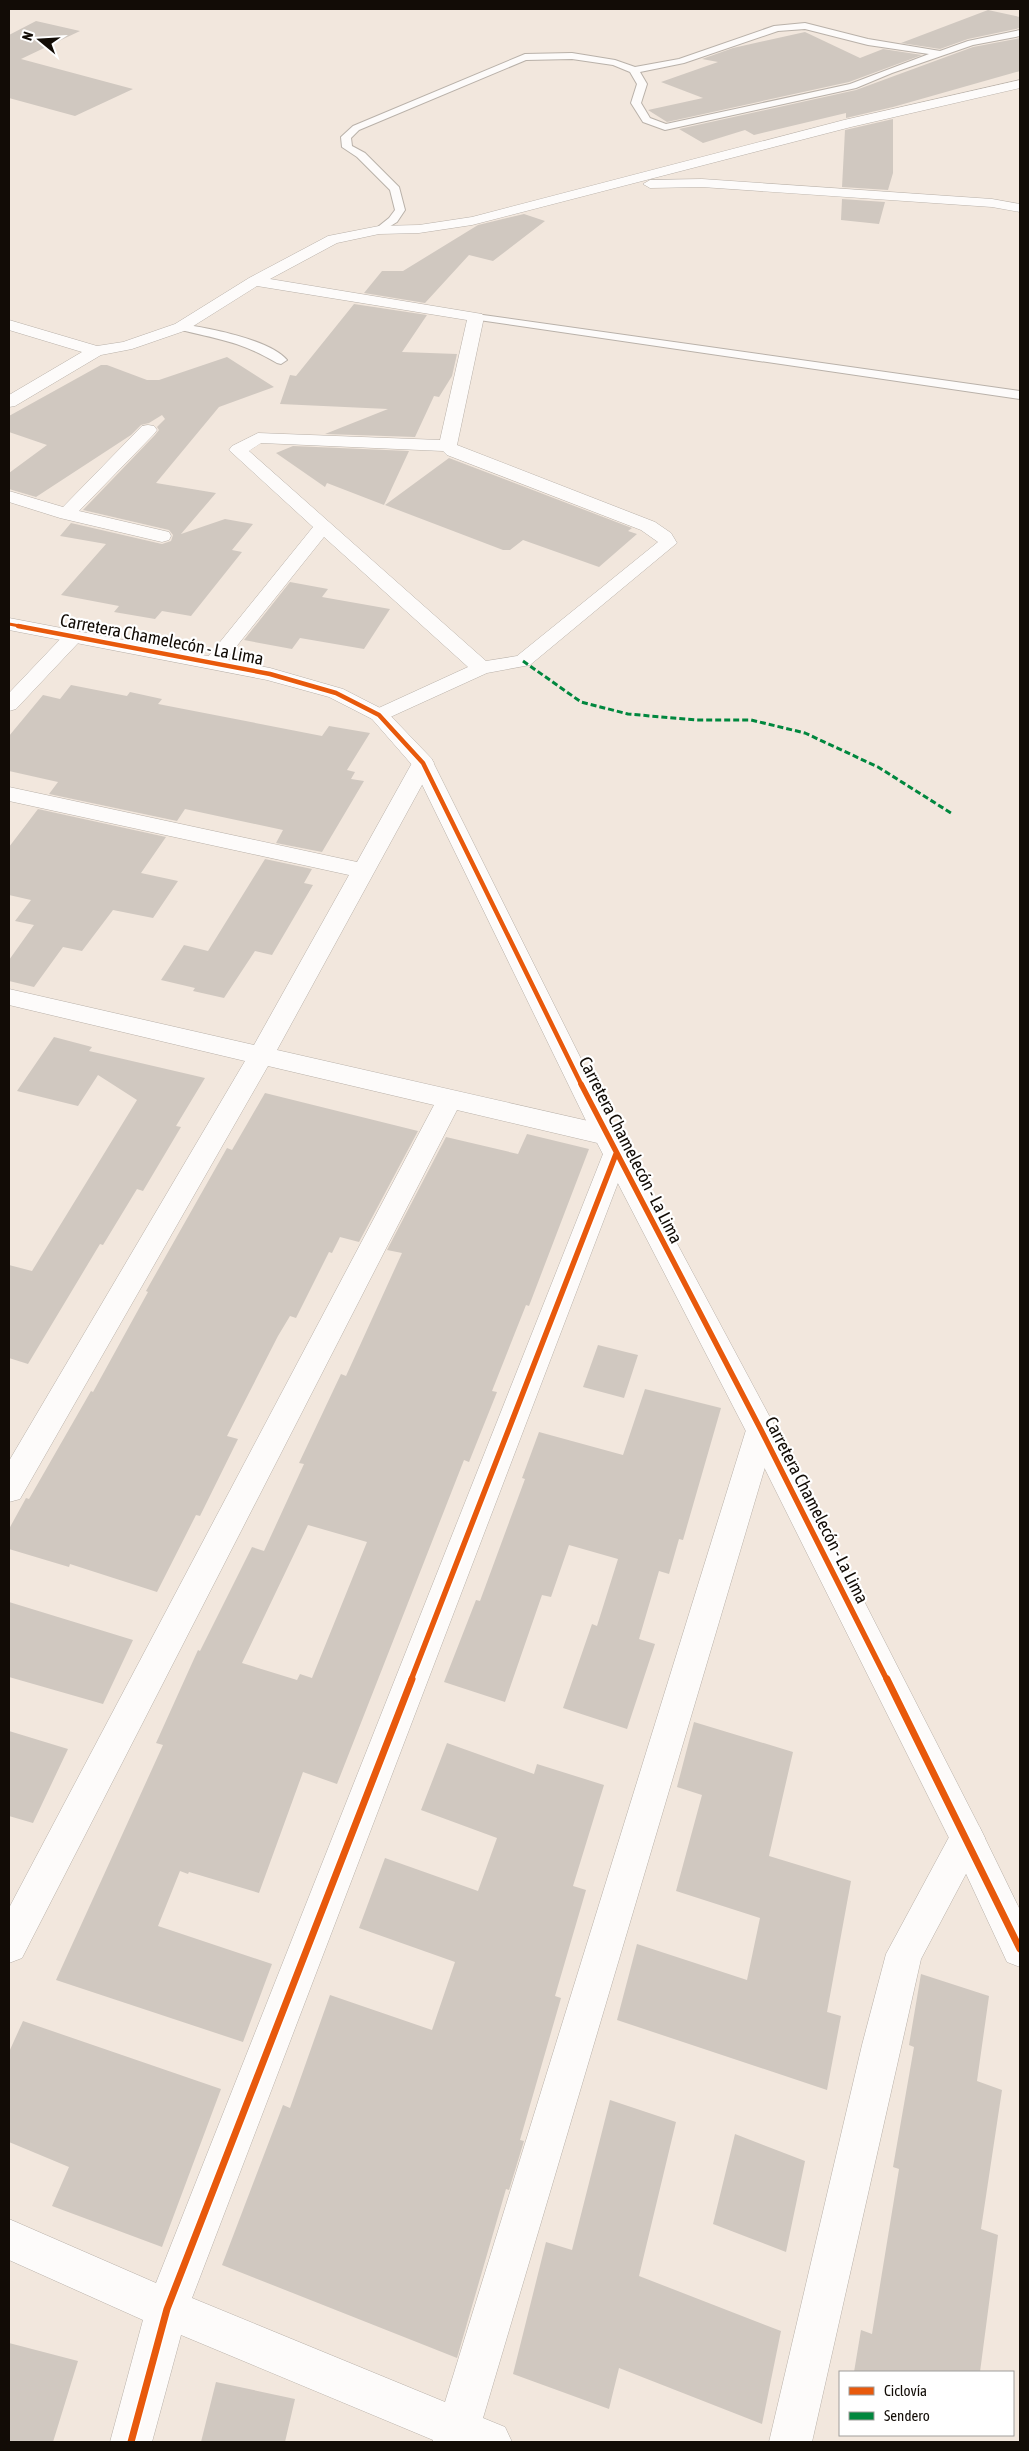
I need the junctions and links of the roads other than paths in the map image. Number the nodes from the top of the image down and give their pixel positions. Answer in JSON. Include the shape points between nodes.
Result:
{"nodes":[{"id":1,"x":1020,"y":33,"type":"edge"},
{"id":2,"x":943,"y":54,"type":"junction"},
{"id":3,"x":634,"y":70,"type":"junction"},
{"id":4,"x":1020,"y":84,"type":"edge"},
{"id":5,"x":607,"y":184,"type":"junction"},
{"id":6,"x":1020,"y":208,"type":"edge"},
{"id":7,"x":379,"y":230,"type":"junction"},
{"id":8,"x":254,"y":281,"type":"junction"},
{"id":9,"x":476,"y":317,"type":"junction"},
{"id":10,"x":9,"y":325,"type":"edge"},
{"id":11,"x":181,"y":327,"type":"junction"},
{"id":12,"x":96,"y":351,"type":"junction"},
{"id":13,"x":281,"y":360,"type":"dead end"},
{"id":14,"x":9,"y":383,"type":"edge"},
{"id":15,"x":34,"y":387,"type":"junction"},
{"id":16,"x":1020,"y":395,"type":"edge"},
{"id":17,"x":9,"y":402,"type":"edge"},
{"id":18,"x":148,"y":430,"type":"dead end"},
{"id":19,"x":448,"y":446,"type":"junction"},
{"id":20,"x":9,"y":496,"type":"edge"},
{"id":21,"x":66,"y":514,"type":"junction"},
{"id":22,"x":323,"y":526,"type":"junction"},
{"id":23,"x":162,"y":536,"type":"dead end"},
{"id":24,"x":9,"y":624,"type":"edge"},
{"id":25,"x":73,"y":637,"type":"junction"},
{"id":26,"x":213,"y":663,"type":"junction"},
{"id":27,"x":482,"y":668,"type":"junction"},
{"id":28,"x":9,"y":705,"type":"edge"},
{"id":29,"x":379,"y":715,"type":"junction"},
{"id":30,"x":423,"y":763,"type":"junction"},
{"id":31,"x":9,"y":794,"type":"edge"},
{"id":32,"x":363,"y":871,"type":"junction"},
{"id":33,"x":9,"y":997,"type":"edge"},
{"id":34,"x":260,"y":1057,"type":"junction"},
{"id":35,"x":450,"y":1098,"type":"junction"},
{"id":36,"x":611,"y":1144,"type":"junction"},
{"id":37,"x":761,"y":1430,"type":"junction"},
{"id":38,"x":9,"y":1489,"type":"edge"},
{"id":39,"x":967,"y":1838,"type":"junction"},
{"id":40,"x":9,"y":1945,"type":"edge"},
{"id":41,"x":1020,"y":1949,"type":"edge"},
{"id":42,"x":9,"y":2239,"type":"edge"},
{"id":43,"x":167,"y":2309,"type":"junction"},
{"id":44,"x":467,"y":2438,"type":"edge"},
{"id":45,"x":131,"y":2442,"type":"edge"},
{"id":46,"x":790,"y":2442,"type":"edge"}],
"edges":[{"from":1,"to":2,"type":"lane","via":[[971,43]]},
{"from":2,"to":3,"type":"lane","via":[[868,42],[805,26],[777,28],[681,61]]},
{"from":2,"to":3,"type":"lane","via":[[854,86],[665,127],[646,120],[636,103],[642,84]]},
{"from":3,"to":7,"type":"lane","via":[[615,63],[572,56],[525,57],[356,128],[346,137],[347,147],[361,155],[396,189],[400,210]]},
{"from":4,"to":5,"type":"street"},
{"from":5,"to":6,"type":"street","via":[[702,184],[992,203]]},
{"from":5,"to":7,"type":"street","via":[[445,227]]},
{"from":7,"to":8,"type":"street","via":[[333,239]]},
{"from":8,"to":9,"type":"street"},
{"from":8,"to":11,"type":"street"},
{"from":9,"to":16,"type":"lane"},
{"from":9,"to":19,"type":"street"},
{"from":10,"to":12,"type":"street"},
{"from":11,"to":12,"type":"street","via":[[126,346]]},
{"from":11,"to":13,"type":"lane","via":[[239,338]]},
{"from":12,"to":15,"type":"street"},
{"from":14,"to":15,"type":"street"},
{"from":15,"to":17,"type":"street"},
{"from":18,"to":21,"type":"street"},
{"from":19,"to":22,"type":"street","via":[[258,438],[238,450]]},
{"from":19,"to":27,"type":"street","via":[[648,526],[668,543],[523,661]]},
{"from":20,"to":21,"type":"street"},
{"from":21,"to":23,"type":"street"},
{"from":22,"to":26,"type":"street"},
{"from":22,"to":27,"type":"street"},
{"from":24,"to":25,"type":"street","name":"Carretera Chamelecón - La Lima"},
{"from":25,"to":26,"type":"street","name":"Carretera Chamelecón - La Lima"},
{"from":25,"to":28,"type":"street"},
{"from":26,"to":29,"type":"street","name":"Carretera Chamelecón - La Lima","via":[[270,674],[336,693]]},
{"from":27,"to":29,"type":"street"},
{"from":29,"to":30,"type":"street","name":"Carretera Chamelecón - La Lima"},
{"from":30,"to":32,"type":"street"},
{"from":30,"to":36,"type":"street","name":"Carretera Chamelecón - La Lima"},
{"from":31,"to":32,"type":"street"},
{"from":32,"to":34,"type":"street"},
{"from":33,"to":34,"type":"street"},
{"from":34,"to":35,"type":"street"},
{"from":34,"to":38,"type":"street"},
{"from":35,"to":36,"type":"street"},
{"from":35,"to":40,"type":"street"},
{"from":36,"to":37,"type":"street","name":"Carretera Chamelecón - La Lima"},
{"from":36,"to":43,"type":"street"},
{"from":37,"to":39,"type":"street","name":"Carretera Chamelecón - La Lima"},
{"from":37,"to":44,"type":"street"},
{"from":39,"to":41,"type":"street","name":"Carretera Chamelecón - La Lima"},
{"from":39,"to":46,"type":"street","via":[[904,1954],[880,2045]]},
{"from":42,"to":43,"type":"street"},
{"from":43,"to":44,"type":"street"},
{"from":43,"to":45,"type":"street"}]}
